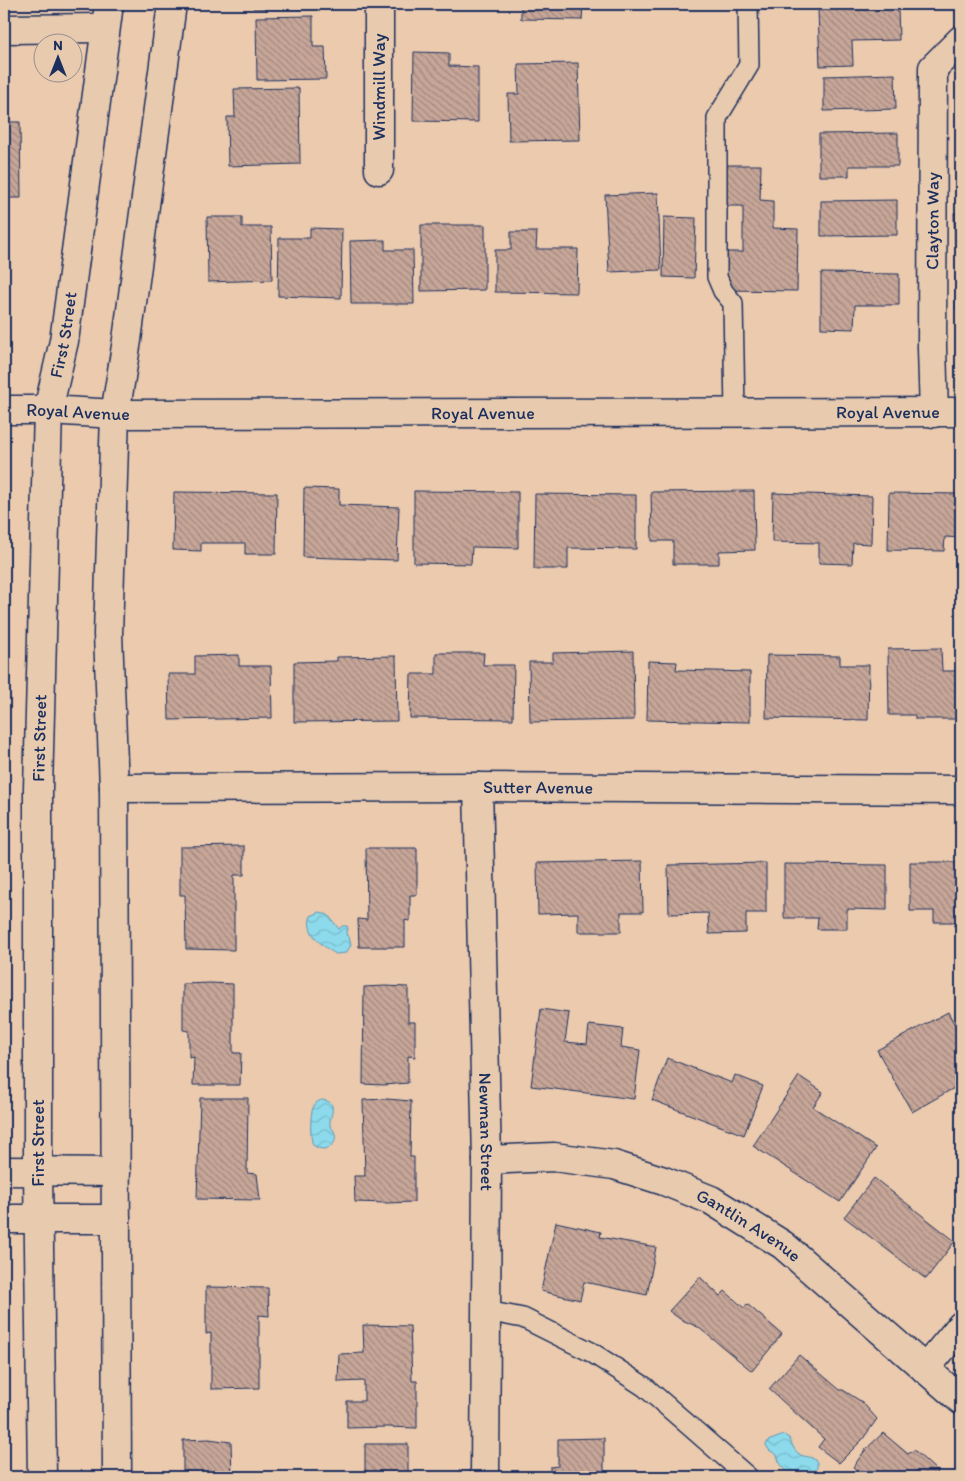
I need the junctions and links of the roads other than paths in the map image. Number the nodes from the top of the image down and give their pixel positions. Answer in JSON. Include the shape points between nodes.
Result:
{"nodes":[{"id":1,"x":172,"y":4,"type":"edge"},
{"id":2,"x":379,"y":4,"type":"edge"},
{"id":3,"x":748,"y":4,"type":"edge"},
{"id":4,"x":107,"y":16,"type":"edge"},
{"id":5,"x":4,"y":30,"type":"edge"},
{"id":6,"x":961,"y":40,"type":"edge"},
{"id":7,"x":379,"y":170,"type":"dead end"},
{"id":8,"x":4,"y":410,"type":"edge"},
{"id":9,"x":48,"y":410,"type":"junction"},
{"id":10,"x":961,"y":412,"type":"edge"},
{"id":11,"x":735,"y":413,"type":"junction"},
{"id":12,"x":934,"y":413,"type":"junction"},
{"id":13,"x":116,"y":414,"type":"junction"},
{"id":14,"x":478,"y":787,"type":"junction"},
{"id":15,"x":114,"y":788,"type":"junction"},
{"id":16,"x":961,"y":790,"type":"edge"},
{"id":17,"x":487,"y":1160,"type":"junction"},
{"id":18,"x":4,"y":1171,"type":"edge"},
{"id":19,"x":38,"y":1171,"type":"junction"},
{"id":20,"x":116,"y":1172,"type":"junction"},
{"id":21,"x":4,"y":1219,"type":"edge"},
{"id":22,"x":38,"y":1219,"type":"junction"},
{"id":23,"x":116,"y":1219,"type":"junction"},
{"id":24,"x":486,"y":1311,"type":"junction"},
{"id":25,"x":961,"y":1326,"type":"edge"},
{"id":26,"x":925,"y":1369,"type":"junction"},
{"id":27,"x":961,"y":1400,"type":"edge"},
{"id":28,"x":42,"y":1477,"type":"edge"},
{"id":29,"x":117,"y":1477,"type":"edge"},
{"id":30,"x":485,"y":1477,"type":"edge"},
{"id":31,"x":748,"y":1477,"type":"edge"}],
"edges":[{"from":1,"to":13,"type":"main road"},
{"from":2,"to":7,"type":"main road","name":"Windmill Way"},
{"from":3,"to":11,"type":"lane","via":[[749,65],[717,118],[717,277],[733,303]]},
{"from":4,"to":5,"type":"main road"},
{"from":4,"to":9,"type":"main road","name":"First Street","via":[[64,341]]},
{"from":6,"to":12,"type":"main road","name":"Clayton Way","via":[[933,68]]},
{"from":8,"to":9,"type":"main road","name":"Royal Avenue"},
{"from":9,"to":13,"type":"main road","name":"Royal Avenue"},
{"from":9,"to":19,"type":"main road","name":"First Street","via":[[38,789]]},
{"from":10,"to":12,"type":"main road","name":"Royal Avenue"},
{"from":11,"to":12,"type":"main road","name":"Royal Avenue"},
{"from":11,"to":13,"type":"main road","name":"Royal Avenue"},
{"from":13,"to":15,"type":"main road","via":[[108,634]]},
{"from":14,"to":15,"type":"main road","name":"Sutter Avenue"},
{"from":14,"to":16,"type":"main road","name":"Sutter Avenue"},
{"from":14,"to":17,"type":"main road","name":"Newman Street"},
{"from":15,"to":20,"type":"main road"},
{"from":17,"to":24,"type":"main road","name":"Newman Street"},
{"from":17,"to":26,"type":"main road","name":"Gantlin Avenue","via":[[554,1157],[614,1165],[711,1200],[783,1245]]},
{"from":18,"to":19,"type":"main road"},
{"from":19,"to":20,"type":"main road"},
{"from":19,"to":22,"type":"main road","name":"First Street"},
{"from":20,"to":23,"type":"main road"},
{"from":21,"to":22,"type":"main road"},
{"from":22,"to":23,"type":"main road"},
{"from":22,"to":28,"type":"main road","name":"First Street"},
{"from":23,"to":29,"type":"main road"},
{"from":24,"to":30,"type":"main road","name":"Newman Street"},
{"from":24,"to":31,"type":"lane","via":[[523,1318],[591,1352],[645,1387]]},
{"from":25,"to":26,"type":"main road"},
{"from":26,"to":27,"type":"main road","name":"Gantlin Avenue"}]}
